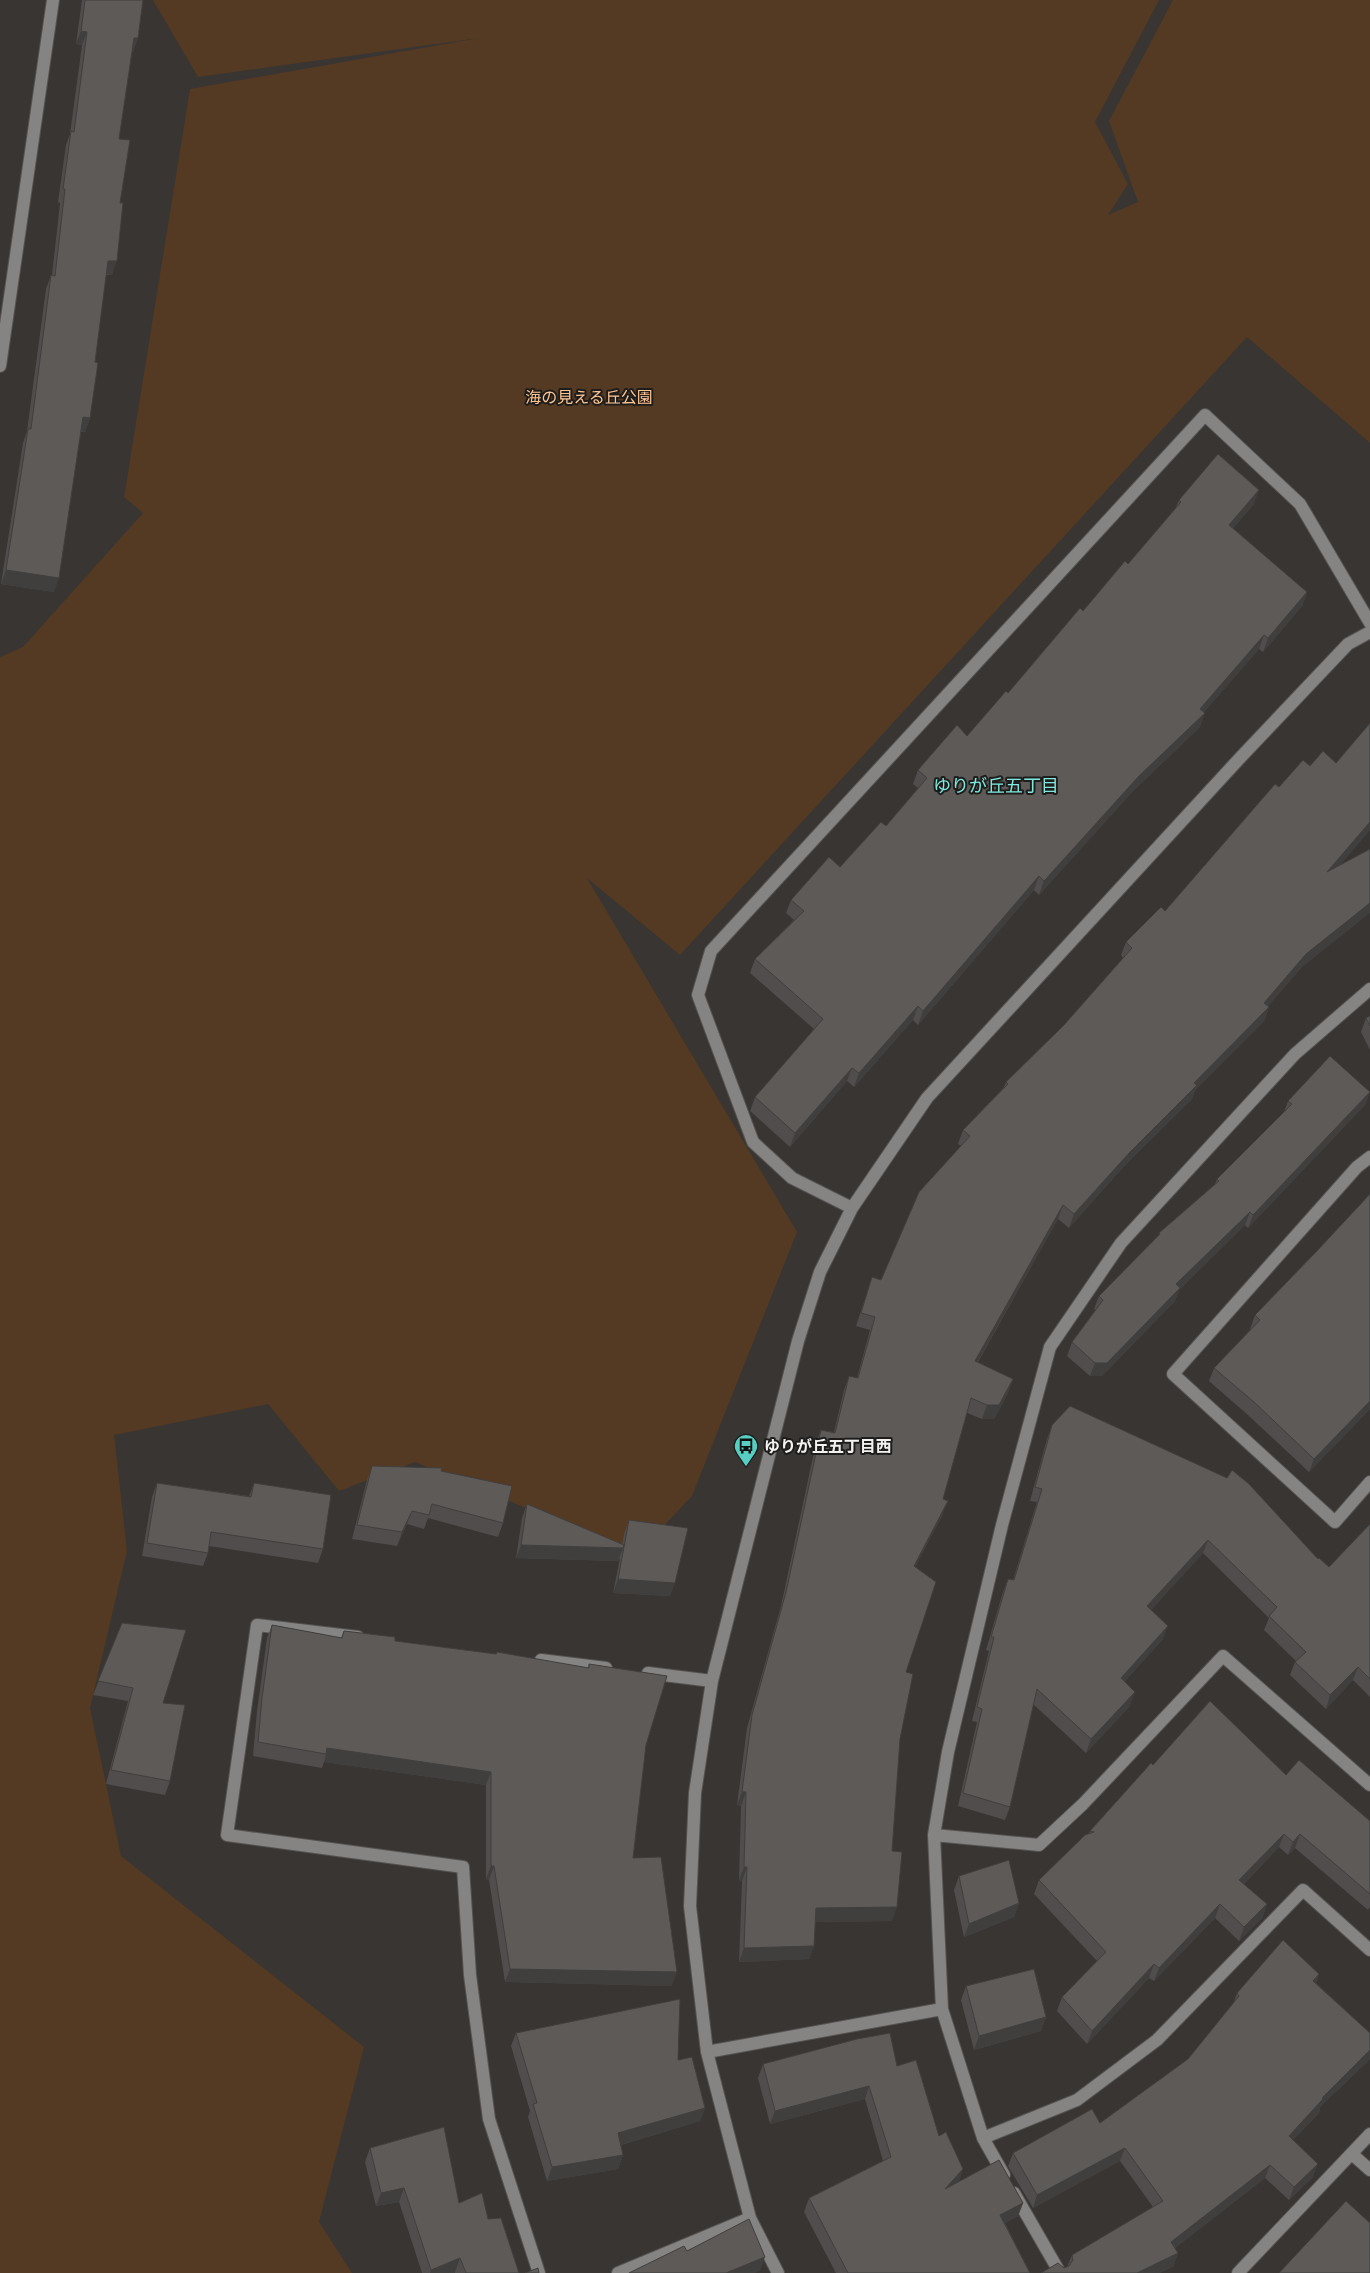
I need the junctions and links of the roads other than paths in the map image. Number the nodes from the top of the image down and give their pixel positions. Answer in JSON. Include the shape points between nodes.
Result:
{"nodes":[{"id":1,"x":53,"y":0,"type":"edge"},
{"id":2,"x":0,"y":366,"type":"edge"},
{"id":3,"x":1370,"y":623,"type":"edge"},
{"id":4,"x":1370,"y":632,"type":"edge"},
{"id":5,"x":1370,"y":989,"type":"edge"},
{"id":6,"x":1370,"y":1157,"type":"edge"},
{"id":7,"x":852,"y":1208,"type":"junction"},
{"id":8,"x":1370,"y":1482,"type":"edge"},
{"id":9,"x":366,"y":1638,"type":"edge"},
{"id":10,"x":524,"y":1658,"type":"edge"},
{"id":11,"x":712,"y":1681,"type":"junction"},
{"id":12,"x":1370,"y":1785,"type":"edge"},
{"id":13,"x":934,"y":1835,"type":"junction"},
{"id":14,"x":1370,"y":1950,"type":"edge"},
{"id":15,"x":942,"y":2009,"type":"junction"},
{"id":16,"x":707,"y":2052,"type":"junction"},
{"id":17,"x":1370,"y":2134,"type":"edge"},
{"id":18,"x":983,"y":2138,"type":"junction"},
{"id":19,"x":1352,"y":2154,"type":"junction"},
{"id":20,"x":1370,"y":2170,"type":"edge"},
{"id":21,"x":750,"y":2218,"type":"junction"},
{"id":22,"x":539,"y":2273,"type":"edge"},
{"id":23,"x":618,"y":2273,"type":"edge"},
{"id":24,"x":778,"y":2273,"type":"edge"},
{"id":25,"x":1060,"y":2273,"type":"edge"},
{"id":26,"x":1238,"y":2273,"type":"edge"}],
"edges":[{"from":1,"to":2,"type":"street"},
{"from":3,"to":7,"type":"street","via":[[1300,504],[1205,415],[711,951],[698,995],[753,1142],[792,1178]]},
{"from":4,"to":7,"type":"street","via":[[1341,651],[928,1098]]},
{"from":5,"to":13,"type":"street","via":[[1295,1054],[1121,1243],[1050,1347],[1002,1525],[948,1752]]},
{"from":6,"to":8,"type":"street","via":[[1357,1167],[1173,1374],[1335,1522]]},
{"from":7,"to":11,"type":"street","via":[[820,1272],[798,1340]]},
{"from":9,"to":22,"type":"street","via":[[257,1625],[227,1834],[463,1867],[470,1975],[489,2119]]},
{"from":10,"to":11,"type":"street"},
{"from":11,"to":16,"type":"street","via":[[695,1793],[690,1906]]},
{"from":12,"to":13,"type":"street","via":[[1224,1656],[1039,1845]]},
{"from":13,"to":15,"type":"street"},
{"from":14,"to":18,"type":"street","via":[[1303,1890],[1157,2040],[1077,2100]]},
{"from":15,"to":16,"type":"street"},
{"from":15,"to":18,"type":"street"},
{"from":16,"to":21,"type":"street"},
{"from":17,"to":19,"type":"street"},
{"from":18,"to":25,"type":"street"},
{"from":19,"to":20,"type":"street"},
{"from":19,"to":26,"type":"street"},
{"from":21,"to":23,"type":"street"},
{"from":21,"to":24,"type":"street"}]}
